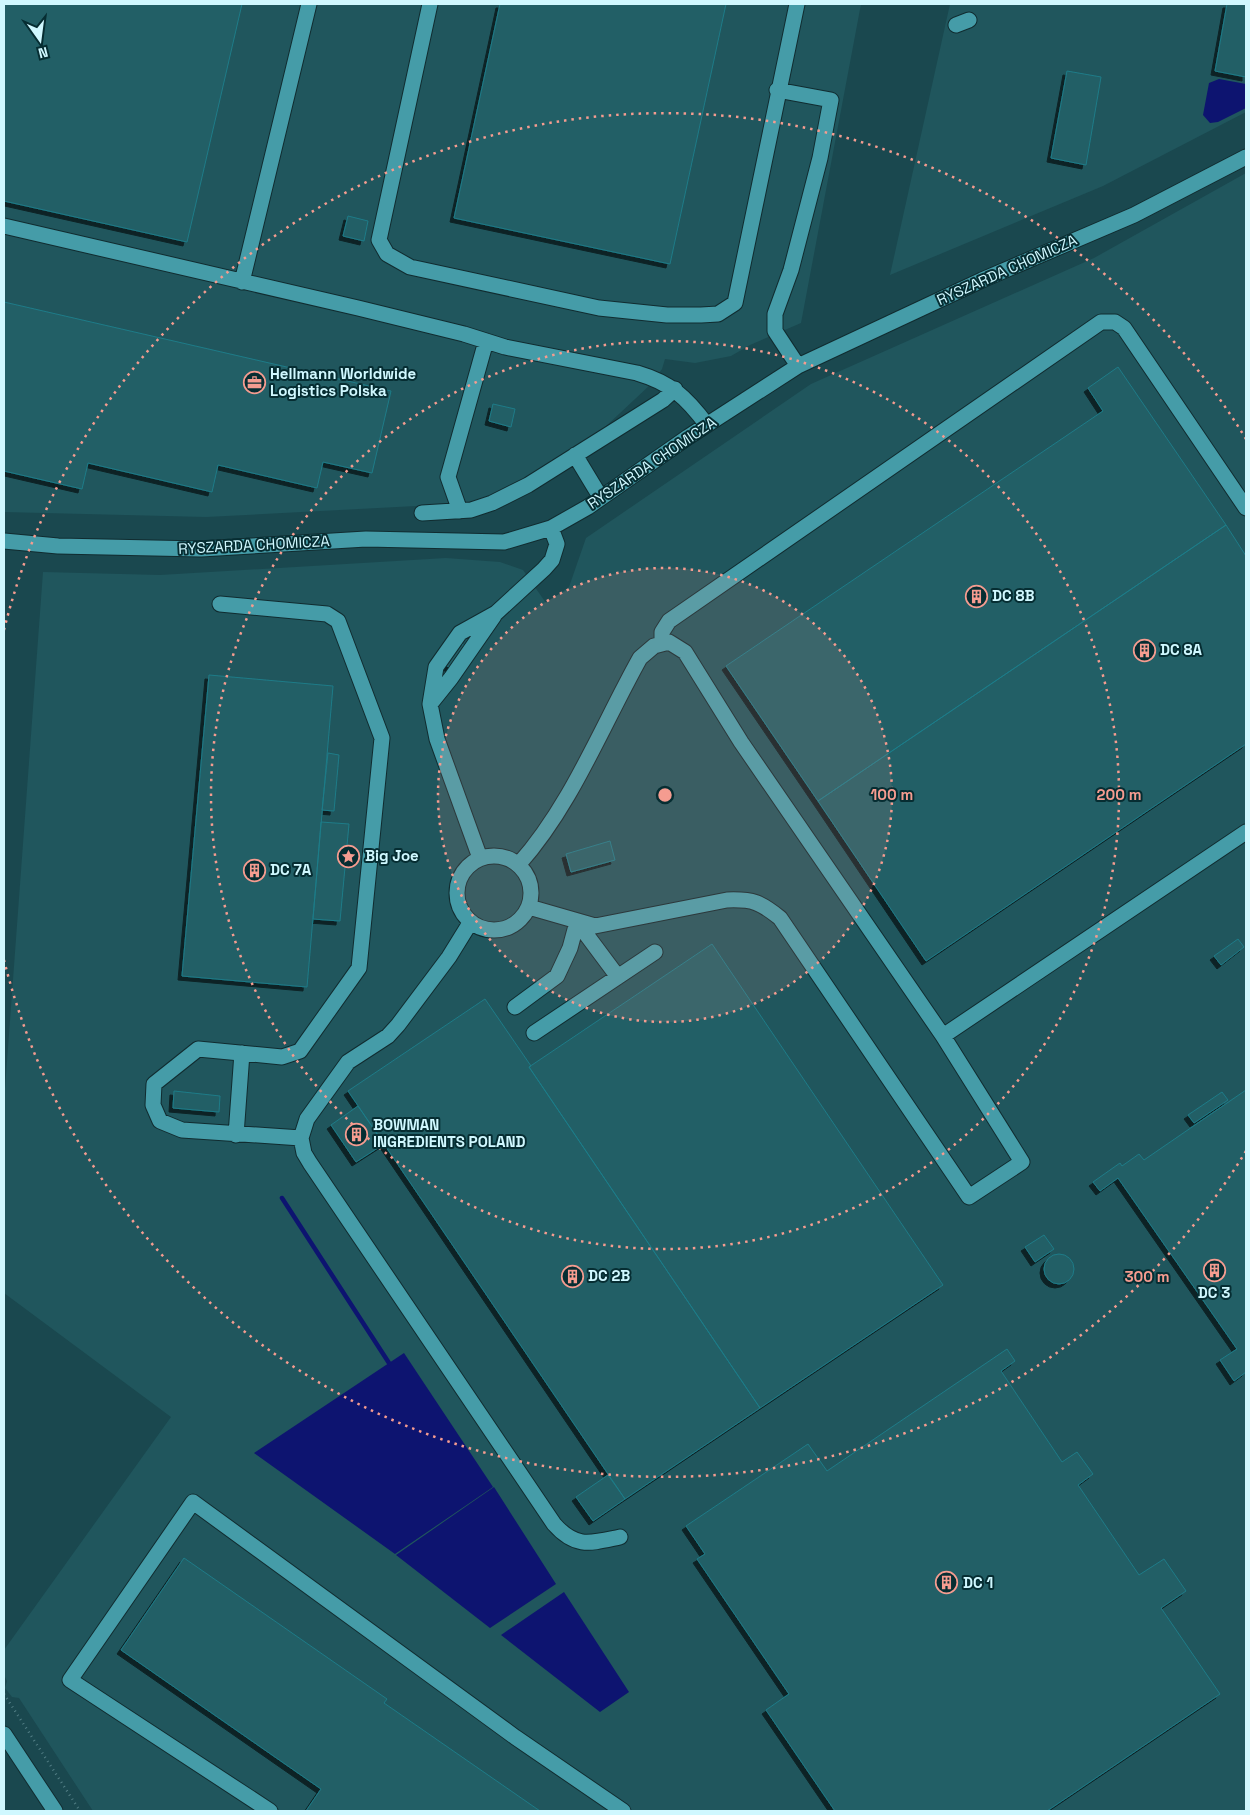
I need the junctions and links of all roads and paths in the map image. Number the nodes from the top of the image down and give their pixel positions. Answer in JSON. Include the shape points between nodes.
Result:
{"nodes":[{"id":1,"x":309,"y":4,"type":"edge"},
{"id":2,"x":430,"y":4,"type":"edge"},
{"id":3,"x":797,"y":4,"type":"edge"},
{"id":4,"x":777,"y":90,"type":"junction"},
{"id":5,"x":1246,"y":157,"type":"edge"},
{"id":6,"x":4,"y":226,"type":"edge"},
{"id":7,"x":242,"y":282,"type":"junction"},
{"id":8,"x":486,"y":341,"type":"junction"},
{"id":9,"x":798,"y":366,"type":"junction"},
{"id":10,"x":675,"y":389,"type":"junction"},
{"id":11,"x":707,"y":425,"type":"junction"},
{"id":12,"x":575,"y":455,"type":"junction"},
{"id":13,"x":601,"y":498,"type":"junction"},
{"id":14,"x":1246,"y":508,"type":"edge"},
{"id":15,"x":460,"y":511,"type":"junction"},
{"id":16,"x":422,"y":513,"type":"dead end"},
{"id":17,"x":551,"y":528,"type":"junction"},
{"id":18,"x":4,"y":541,"type":"edge"},
{"id":19,"x":220,"y":604,"type":"dead end"},
{"id":20,"x":662,"y":643,"type":"junction"},
{"id":21,"x":1246,"y":832,"type":"edge"},
{"id":22,"x":480,"y":858,"type":"junction"},
{"id":23,"x":518,"y":864,"type":"junction"},
{"id":24,"x":529,"y":907,"type":"junction"},
{"id":25,"x":578,"y":922,"type":"junction"},
{"id":26,"x":470,"y":923,"type":"junction"},
{"id":27,"x":655,"y":952,"type":"dead end"},
{"id":28,"x":618,"y":976,"type":"junction"},
{"id":29,"x":515,"y":1007,"type":"dead end"},
{"id":30,"x":534,"y":1034,"type":"dead end"},
{"id":31,"x":942,"y":1036,"type":"junction"},
{"id":32,"x":242,"y":1053,"type":"junction"},
{"id":33,"x":236,"y":1135,"type":"junction"},
{"id":34,"x":302,"y":1138,"type":"junction"},
{"id":35,"x":620,"y":1537,"type":"dead end"},
{"id":36,"x":4,"y":1694,"type":"edge"},
{"id":37,"x":4,"y":1734,"type":"edge"},
{"id":38,"x":55,"y":1811,"type":"edge"},
{"id":39,"x":80,"y":1811,"type":"edge"},
{"id":40,"x":270,"y":1811,"type":"edge"},
{"id":41,"x":624,"y":1811,"type":"edge"}],
"edges":[{"from":1,"to":7,"type":"street"},
{"from":2,"to":4,"type":"street","via":[[379,240],[387,254],[410,267],[598,308],[667,315],[718,314],[735,303]]},
{"from":3,"to":4,"type":"street"},
{"from":4,"to":9,"type":"street","via":[[831,100],[820,158],[791,270],[775,314],[775,330]]},
{"from":5,"to":9,"type":"street","name":"RYSZARDA CHOMICZA","via":[[1134,215],[982,280]]},
{"from":6,"to":7,"type":"street"},
{"from":7,"to":8,"type":"street"},
{"from":8,"to":10,"type":"street","via":[[504,348],[638,373],[656,378]]},
{"from":8,"to":15,"type":"street","via":[[448,477]]},
{"from":9,"to":11,"type":"street","name":"RYSZARDA CHOMICZA"},
{"from":10,"to":11,"type":"street"},
{"from":10,"to":12,"type":"street","via":[[663,400]]},
{"from":11,"to":13,"type":"street","name":"RYSZARDA CHOMICZA"},
{"from":12,"to":13,"type":"street"},
{"from":12,"to":15,"type":"street","via":[[492,503]]},
{"from":13,"to":17,"type":"street","name":"RYSZARDA CHOMICZA"},
{"from":14,"to":20,"type":"street","via":[[1124,328],[1115,322],[1101,322],[669,621],[662,632]]},
{"from":15,"to":16,"type":"street"},
{"from":17,"to":18,"type":"street","name":"RYSZARDA CHOMICZA","via":[[504,542],[366,539],[201,549],[58,546]]},
{"from":17,"to":22,"type":"street","via":[[557,544],[552,560],[496,613],[430,704],[437,739]]},
{"from":19,"to":32,"type":"street","via":[[327,614],[338,621],[382,738],[360,968],[300,1051],[282,1056]]},
{"from":20,"to":23,"type":"street","via":[[640,658],[582,768],[544,832]]},
{"from":20,"to":31,"type":"street","via":[[669,642],[685,652],[747,750]]},
{"from":21,"to":31,"type":"street"},
{"from":22,"to":23,"type":"street","via":[[494,855]]},
{"from":22,"to":26,"type":"street","via":[[463,872],[458,884],[460,908]]},
{"from":23,"to":24,"type":"street","via":[[531,883]]},
{"from":24,"to":25,"type":"street"},
{"from":24,"to":26,"type":"street","via":[[513,926],[501,930],[488,930]]},
{"from":25,"to":28,"type":"street"},
{"from":25,"to":29,"type":"street","via":[[557,976]]},
{"from":25,"to":31,"type":"street","via":[[594,926],[727,900],[748,899],[763,904],[780,918],[969,1197],[1022,1162]]},
{"from":26,"to":34,"type":"street","via":[[388,1036],[348,1062],[307,1119]]},
{"from":27,"to":28,"type":"street"},
{"from":28,"to":30,"type":"street"},
{"from":32,"to":33,"type":"street"},
{"from":32,"to":33,"type":"street","via":[[198,1050],[154,1084],[154,1105],[160,1122],[182,1130]]},
{"from":33,"to":34,"type":"street"},
{"from":34,"to":35,"type":"street","via":[[304,1153],[310,1163],[554,1524],[576,1542]]},
{"from":36,"to":39,"type":"path"},
{"from":37,"to":38,"type":"street"},
{"from":40,"to":41,"type":"street","via":[[70,1680],[193,1502],[515,1738]]}]}
